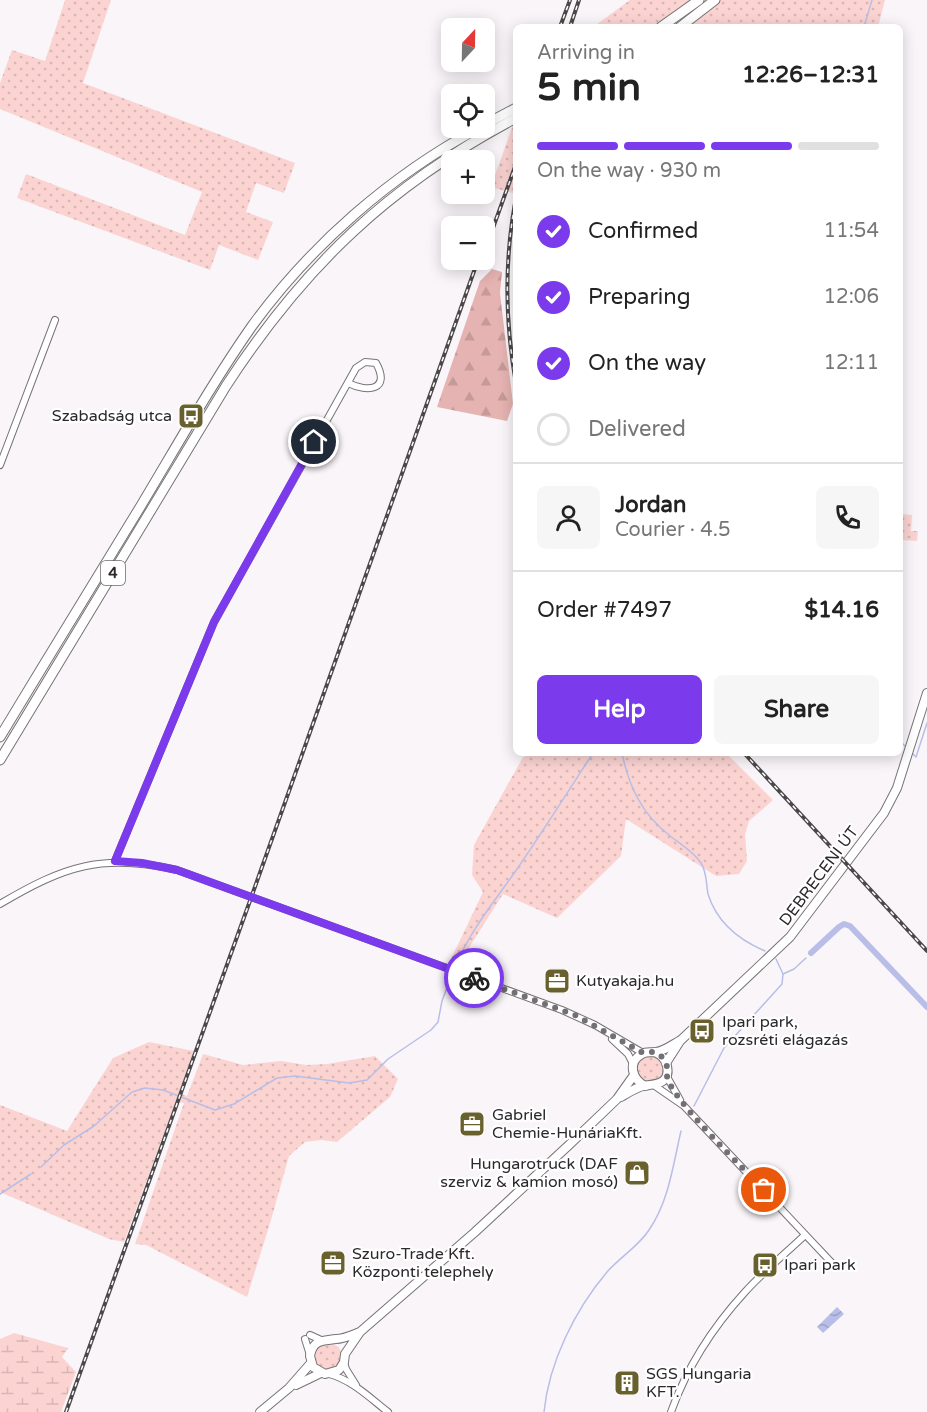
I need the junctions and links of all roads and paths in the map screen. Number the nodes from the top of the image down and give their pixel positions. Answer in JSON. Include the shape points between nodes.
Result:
{"nodes":[{"id":1,"x":699,"y":0,"type":"edge"},
{"id":2,"x":715,"y":0,"type":"edge"},
{"id":3,"x":665,"y":24,"type":"edge"},
{"id":4,"x":684,"y":24,"type":"edge"},
{"id":5,"x":513,"y":110,"type":"edge"},
{"id":6,"x":495,"y":119,"type":"edge"},
{"id":7,"x":513,"y":119,"type":"edge"},
{"id":8,"x":495,"y":127,"type":"edge"},
{"id":9,"x":461,"y":138,"type":"edge"},
{"id":10,"x":472,"y":138,"type":"edge"},
{"id":11,"x":55,"y":320,"type":"dead end"},
{"id":12,"x":348,"y":383,"type":"junction"},
{"id":13,"x":0,"y":465,"type":"edge"},
{"id":14,"x":927,"y":693,"type":"edge"},
{"id":15,"x":0,"y":736,"type":"edge"},
{"id":16,"x":0,"y":760,"type":"edge"},
{"id":17,"x":115,"y":861,"type":"junction"},
{"id":18,"x":0,"y":904,"type":"edge"},
{"id":19,"x":600,"y":1029,"type":"junction"},
{"id":20,"x":680,"y":1041,"type":"junction"},
{"id":21,"x":655,"y":1052,"type":"junction"},
{"id":22,"x":643,"y":1053,"type":"junction"},
{"id":23,"x":666,"y":1063,"type":"junction"},
{"id":24,"x":633,"y":1064,"type":"junction"},
{"id":25,"x":634,"y":1075,"type":"junction"},
{"id":26,"x":666,"y":1076,"type":"junction"},
{"id":27,"x":645,"y":1086,"type":"junction"},
{"id":28,"x":655,"y":1086,"type":"junction"},
{"id":29,"x":617,"y":1099,"type":"junction"},
{"id":30,"x":684,"y":1106,"type":"junction"},
{"id":31,"x":805,"y":1235,"type":"junction"},
{"id":32,"x":832,"y":1263,"type":"dead end"},
{"id":33,"x":360,"y":1332,"type":"junction"},
{"id":34,"x":321,"y":1340,"type":"junction"},
{"id":35,"x":333,"y":1340,"type":"junction"},
{"id":36,"x":345,"y":1358,"type":"junction"},
{"id":37,"x":310,"y":1359,"type":"junction"},
{"id":38,"x":325,"y":1374,"type":"junction"},
{"id":39,"x":289,"y":1388,"type":"junction"},
{"id":40,"x":358,"y":1388,"type":"junction"},
{"id":41,"x":262,"y":1410,"type":"edge"},
{"id":42,"x":388,"y":1412,"type":"edge"},
{"id":43,"x":671,"y":1412,"type":"edge"}],
"edges":[{"from":1,"to":3,"type":"main road"},
{"from":2,"to":4,"type":"main road"},
{"from":5,"to":6,"type":"main road"},
{"from":7,"to":8,"type":"main road","number":"4"},
{"from":9,"to":15,"type":"main road","number":"4","via":[[375,196],[268,306],[215,381]]},
{"from":10,"to":16,"type":"main road","number":"4","via":[[371,214],[306,277],[262,333]]},
{"from":11,"to":13,"type":"street"},
{"from":12,"to":12,"type":"street","via":[[356,368],[365,362],[376,363],[381,381],[374,387],[366,390]]},
{"from":12,"to":17,"type":"street","via":[[214,622]]},
{"from":14,"to":20,"type":"street","name":"DEBRECENI ÚT","via":[[885,813],[790,937]]},
{"from":17,"to":18,"type":"street","via":[[69,870]]},
{"from":17,"to":19,"type":"street","via":[[177,870],[562,1010]]},
{"from":19,"to":22,"type":"street"},
{"from":19,"to":24,"type":"street","via":[[628,1054]]},
{"from":20,"to":21,"type":"street"},
{"from":20,"to":23,"type":"street"},
{"from":21,"to":22,"type":"street"},
{"from":21,"to":23,"type":"street"},
{"from":22,"to":24,"type":"street"},
{"from":23,"to":26,"type":"street"},
{"from":24,"to":25,"type":"street"},
{"from":25,"to":27,"type":"street"},
{"from":25,"to":29,"type":"street"},
{"from":26,"to":28,"type":"street"},
{"from":26,"to":30,"type":"street"},
{"from":27,"to":28,"type":"street"},
{"from":27,"to":29,"type":"street"},
{"from":28,"to":30,"type":"street"},
{"from":29,"to":33,"type":"street","via":[[475,1232]]},
{"from":30,"to":31,"type":"street"},
{"from":31,"to":32,"type":"street"},
{"from":31,"to":43,"type":"street","via":[[745,1292],[711,1334],[687,1374]]},
{"from":33,"to":35,"type":"street"},
{"from":33,"to":36,"type":"street"},
{"from":34,"to":35,"type":"street"},
{"from":34,"to":37,"type":"street","via":[[313,1346]]},
{"from":34,"to":37,"type":"street","via":[[307,1337]]},
{"from":35,"to":36,"type":"street","via":[[341,1345]]},
{"from":36,"to":38,"type":"street","via":[[339,1370]]},
{"from":36,"to":40,"type":"street","via":[[346,1369]]},
{"from":37,"to":38,"type":"street"},
{"from":37,"to":39,"type":"street"},
{"from":38,"to":39,"type":"street"},
{"from":38,"to":40,"type":"street"},
{"from":39,"to":41,"type":"street"},
{"from":40,"to":42,"type":"street"}]}
